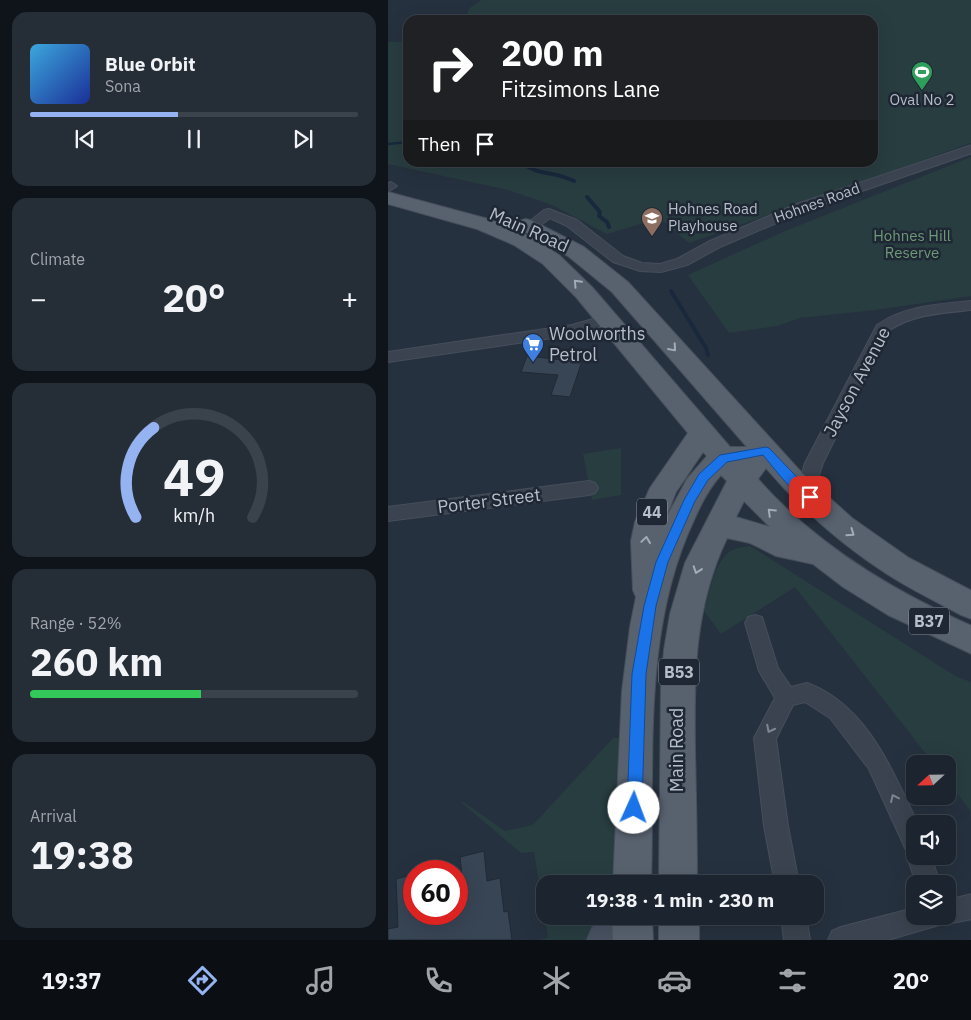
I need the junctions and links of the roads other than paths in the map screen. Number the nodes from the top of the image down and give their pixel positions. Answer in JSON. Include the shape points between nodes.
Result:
{"nodes":[{"id":1,"x":972,"y":150,"type":"edge"},
{"id":2,"x":389,"y":189,"type":"edge"},
{"id":3,"x":528,"y":235,"type":"junction"},
{"id":4,"x":972,"y":305,"type":"edge"},
{"id":5,"x":607,"y":320,"type":"junction"},
{"id":6,"x":388,"y":358,"type":"edge"},
{"id":7,"x":702,"y":433,"type":"junction"},
{"id":8,"x":771,"y":457,"type":"junction"},
{"id":9,"x":724,"y":458,"type":"junction"},
{"id":10,"x":814,"y":463,"type":"junction"},
{"id":11,"x":742,"y":480,"type":"junction"},
{"id":12,"x":589,"y":488,"type":"dead end"},
{"id":13,"x":810,"y":497,"type":"junction"},
{"id":14,"x":388,"y":514,"type":"edge"},
{"id":15,"x":718,"y":526,"type":"junction"},
{"id":16,"x":821,"y":555,"type":"junction"},
{"id":17,"x":650,"y":606,"type":"junction"},
{"id":18,"x":972,"y":606,"type":"edge"},
{"id":19,"x":755,"y":623,"type":"dead end"},
{"id":20,"x":972,"y":641,"type":"edge"},
{"id":21,"x":786,"y":698,"type":"junction"},
{"id":22,"x":906,"y":825,"type":"edge"},
{"id":23,"x":632,"y":875,"type":"edge"},
{"id":24,"x":678,"y":875,"type":"edge"},
{"id":25,"x":785,"y":875,"type":"edge"},
{"id":26,"x":972,"y":906,"type":"edge"},
{"id":27,"x":956,"y":910,"type":"edge"},
{"id":28,"x":906,"y":922,"type":"edge"},
{"id":29,"x":622,"y":925,"type":"edge"},
{"id":30,"x":632,"y":925,"type":"edge"},
{"id":31,"x":679,"y":925,"type":"edge"},
{"id":32,"x":794,"y":925,"type":"edge"},
{"id":33,"x":604,"y":940,"type":"edge"},
{"id":34,"x":633,"y":940,"type":"edge"},
{"id":35,"x":679,"y":940,"type":"edge"},
{"id":36,"x":797,"y":940,"type":"edge"},
{"id":37,"x":841,"y":940,"type":"edge"}],
"edges":[{"from":1,"to":3,"type":"street","name":"Hohnes Road","via":[[794,210],[682,262],[661,268],[640,267],[618,259],[572,223],[549,212]]},
{"from":2,"to":3,"type":"main road","name":"Main Road","via":[[461,218]]},
{"from":5,"to":3,"type":"main road","name":"Main Road","one_way":true,"via":[[569,275]]},
{"from":3,"to":8,"type":"main road","name":"Main Road","one_way":true,"via":[[574,250],[613,281]]},
{"from":4,"to":10,"type":"street","name":"Jayson Avenue","via":[[905,315],[891,320],[882,328]]},
{"from":5,"to":6,"type":"street","via":[[572,330]]},
{"from":5,"to":7,"type":"main road","name":"Main Road"},
{"from":7,"to":9,"type":"main road","name":"Main Road"},
{"from":17,"to":7,"type":"main road","number":"44","one_way":true,"via":[[645,547],[649,522],[664,484]]},
{"from":8,"to":9,"type":"main road"},
{"from":8,"to":10,"type":"street","via":[[787,466]]},
{"from":8,"to":11,"type":"main road","name":"Main Road","number":"B53"},
{"from":8,"to":13,"type":"main road","number":"B37"},
{"from":9,"to":11,"type":"main road","name":"Main Road"},
{"from":9,"to":17,"type":"main road","number":"B53","via":[[704,477],[682,514],[662,562]]},
{"from":10,"to":13,"type":"street","name":"Jayson Avenue","via":[[808,481]]},
{"from":11,"to":15,"type":"main road","name":"Main Road","number":"B53"},
{"from":16,"to":11,"type":"main road","number":"B37","one_way":true,"via":[[775,516]]},
{"from":12,"to":14,"type":"street","name":"Porter Street"},
{"from":13,"to":18,"type":"main road","number":"B37","one_way":true,"via":[[842,526],[898,566]]},
{"from":15,"to":16,"type":"main road","via":[[744,530],[776,544]]},
{"from":15,"to":24,"type":"main road","name":"Main Road","number":"B53","one_way":true,"via":[[694,581],[680,650]]},
{"from":16,"to":20,"type":"main road","number":"B37","via":[[888,600]]},
{"from":17,"to":23,"type":"main road","number":"B53","via":[[639,674]]},
{"from":19,"to":21,"type":"street","via":[[769,670]]},
{"from":22,"to":21,"type":"street","one_way":true,"via":[[877,762],[838,711],[807,692]]},
{"from":21,"to":25,"type":"street","one_way":true,"via":[[765,738]]},
{"from":26,"to":27,"type":"street"},
{"from":28,"to":37,"type":"street"},
{"from":29,"to":33,"type":"main road"},
{"from":30,"to":34,"type":"main road"},
{"from":31,"to":35,"type":"main road"},
{"from":32,"to":36,"type":"street"}]}
